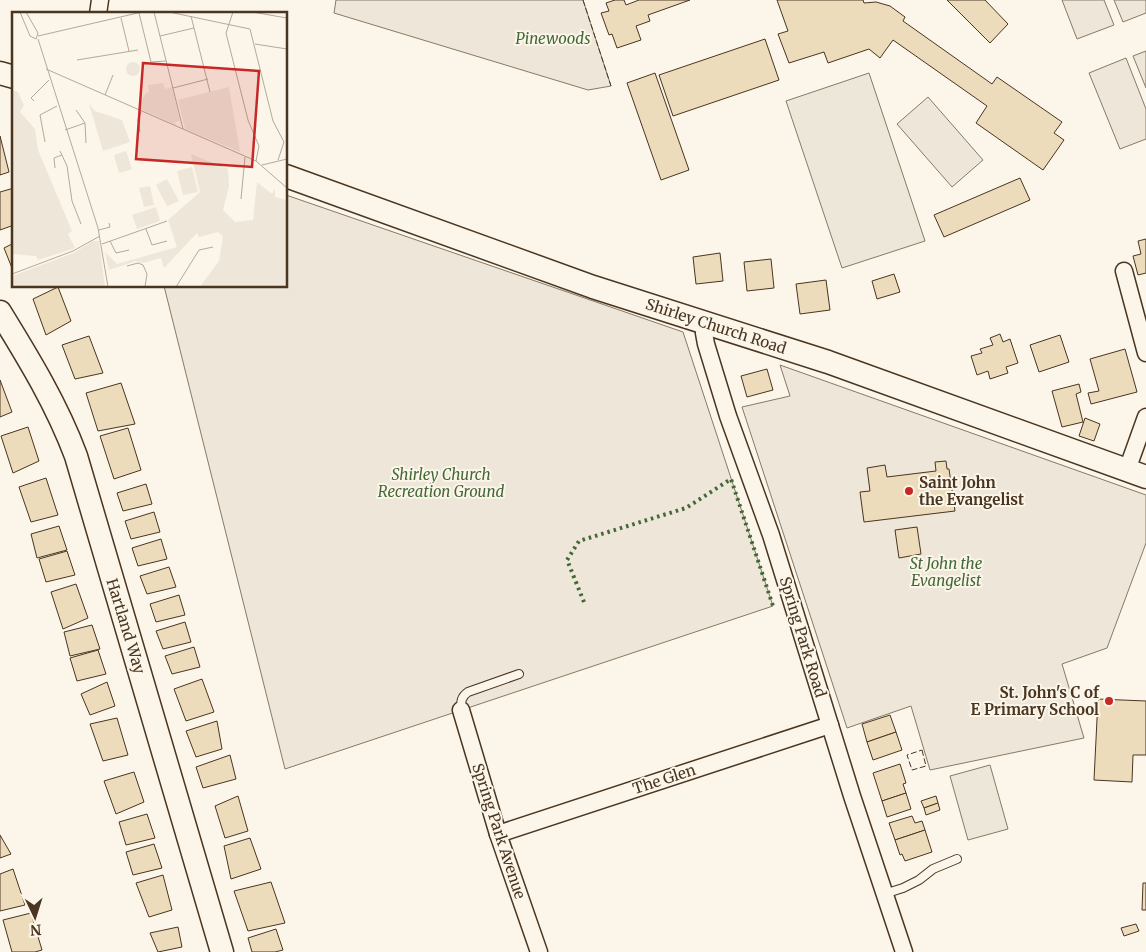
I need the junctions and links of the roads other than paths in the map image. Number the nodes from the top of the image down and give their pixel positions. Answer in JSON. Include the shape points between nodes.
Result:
{"nodes":[{"id":1,"x":288,"y":177,"type":"edge"},
{"id":2,"x":1124,"y":271,"type":"dead end"},
{"id":3,"x":0,"y":312,"type":"edge"},
{"id":4,"x":705,"y":322,"type":"junction"},
{"id":5,"x":1146,"y":353,"type":"edge"},
{"id":6,"x":1146,"y":417,"type":"edge"},
{"id":7,"x":1137,"y":473,"type":"edge"},
{"id":8,"x":519,"y":674,"type":"dead end"},
{"id":9,"x":461,"y":710,"type":"joint"},
{"id":10,"x":830,"y":725,"type":"junction"},
{"id":11,"x":498,"y":834,"type":"junction"},
{"id":12,"x":957,"y":859,"type":"dead end"},
{"id":13,"x":884,"y":894,"type":"junction"},
{"id":14,"x":222,"y":952,"type":"edge"},
{"id":15,"x":539,"y":952,"type":"edge"},
{"id":16,"x":904,"y":952,"type":"edge"}],
"edges":[{"from":1,"to":4,"type":"street","name":"Shirley Church Road","via":[[593,287]]},
{"from":2,"to":5,"type":"street"},
{"from":3,"to":14,"type":"street","name":"Hartland Way","via":[[37,372],[76,456]]},
{"from":4,"to":7,"type":"street","name":"Shirley Church Road","via":[[828,362]]},
{"from":4,"to":10,"type":"street","name":"Spring Park Road","via":[[706,344],[725,407],[771,535]]},
{"from":6,"to":7,"type":"street"},
{"from":8,"to":9,"type":"lane","via":[[468,692],[461,701]]},
{"from":9,"to":11,"type":"street","name":"Spring Park Avenue"},
{"from":10,"to":11,"type":"street","name":"The Glen"},
{"from":10,"to":13,"type":"street","name":"Spring Park Road"},
{"from":11,"to":15,"type":"street","name":"Spring Park Avenue"},
{"from":12,"to":13,"type":"lane","via":[[933,868],[903,888]]},
{"from":13,"to":16,"type":"street","name":"Spring Park Road"}]}
